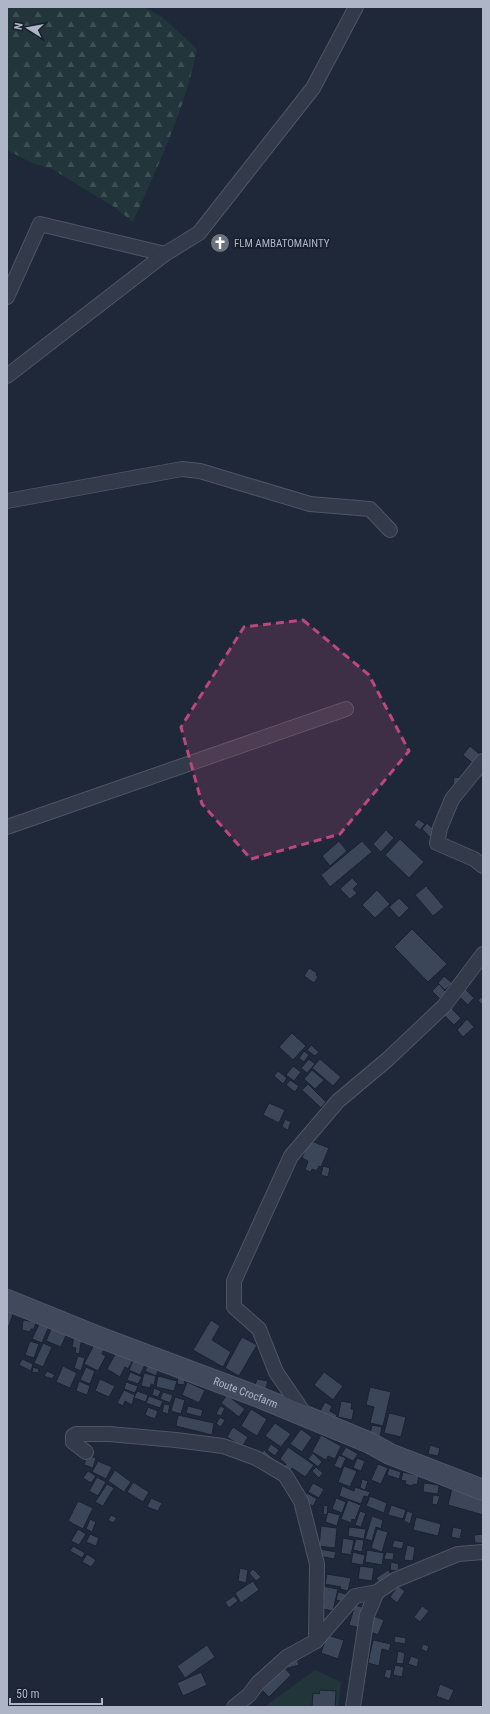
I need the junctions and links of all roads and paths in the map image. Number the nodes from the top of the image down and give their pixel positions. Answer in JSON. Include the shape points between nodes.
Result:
{"nodes":[{"id":1,"x":356,"y":7,"type":"edge"},
{"id":2,"x":165,"y":254,"type":"junction"},
{"id":3,"x":7,"y":297,"type":"edge"},
{"id":4,"x":7,"y":376,"type":"edge"},
{"id":5,"x":7,"y":501,"type":"edge"},
{"id":6,"x":390,"y":530,"type":"dead end"},
{"id":7,"x":346,"y":709,"type":"dead end"},
{"id":8,"x":483,"y":761,"type":"edge"},
{"id":9,"x":7,"y":827,"type":"edge"},
{"id":10,"x":483,"y":866,"type":"edge"},
{"id":11,"x":483,"y":954,"type":"edge"},
{"id":12,"x":7,"y":1300,"type":"edge"},
{"id":13,"x":306,"y":1416,"type":"junction"},
{"id":14,"x":86,"y":1452,"type":"dead end"},
{"id":15,"x":483,"y":1490,"type":"edge"},
{"id":16,"x":483,"y":1552,"type":"edge"},
{"id":17,"x":377,"y":1592,"type":"junction"},
{"id":18,"x":316,"y":1640,"type":"junction"},
{"id":19,"x":234,"y":1707,"type":"edge"},
{"id":20,"x":353,"y":1707,"type":"edge"}],
"edges":[{"from":1,"to":2,"type":"street","via":[[314,88],[199,233]]},
{"from":2,"to":3,"type":"street","via":[[40,224]]},
{"from":2,"to":4,"type":"street"},
{"from":5,"to":6,"type":"street","via":[[182,469],[200,471],[310,504],[370,509]]},
{"from":7,"to":9,"type":"street"},
{"from":8,"to":10,"type":"street","via":[[452,799],[440,828],[437,843],[474,859]]},
{"from":11,"to":13,"type":"street","via":[[444,1006],[388,1059],[338,1101],[291,1156],[234,1282],[234,1307],[259,1329],[276,1372]]},
{"from":12,"to":13,"type":"street","name":"Route Crocfarm"},
{"from":13,"to":15,"type":"street","name":"Route Crocfarm","via":[[390,1454]]},
{"from":14,"to":18,"type":"street","via":[[73,1442],[73,1436],[109,1434],[176,1440],[222,1446],[256,1458],[284,1475],[301,1501],[317,1564]]},
{"from":16,"to":17,"type":"street","via":[[458,1554],[395,1580]]},
{"from":17,"to":18,"type":"street","via":[[355,1596]]},
{"from":17,"to":20,"type":"street","via":[[367,1615]]},
{"from":18,"to":19,"type":"street","via":[[287,1658]]}]}
